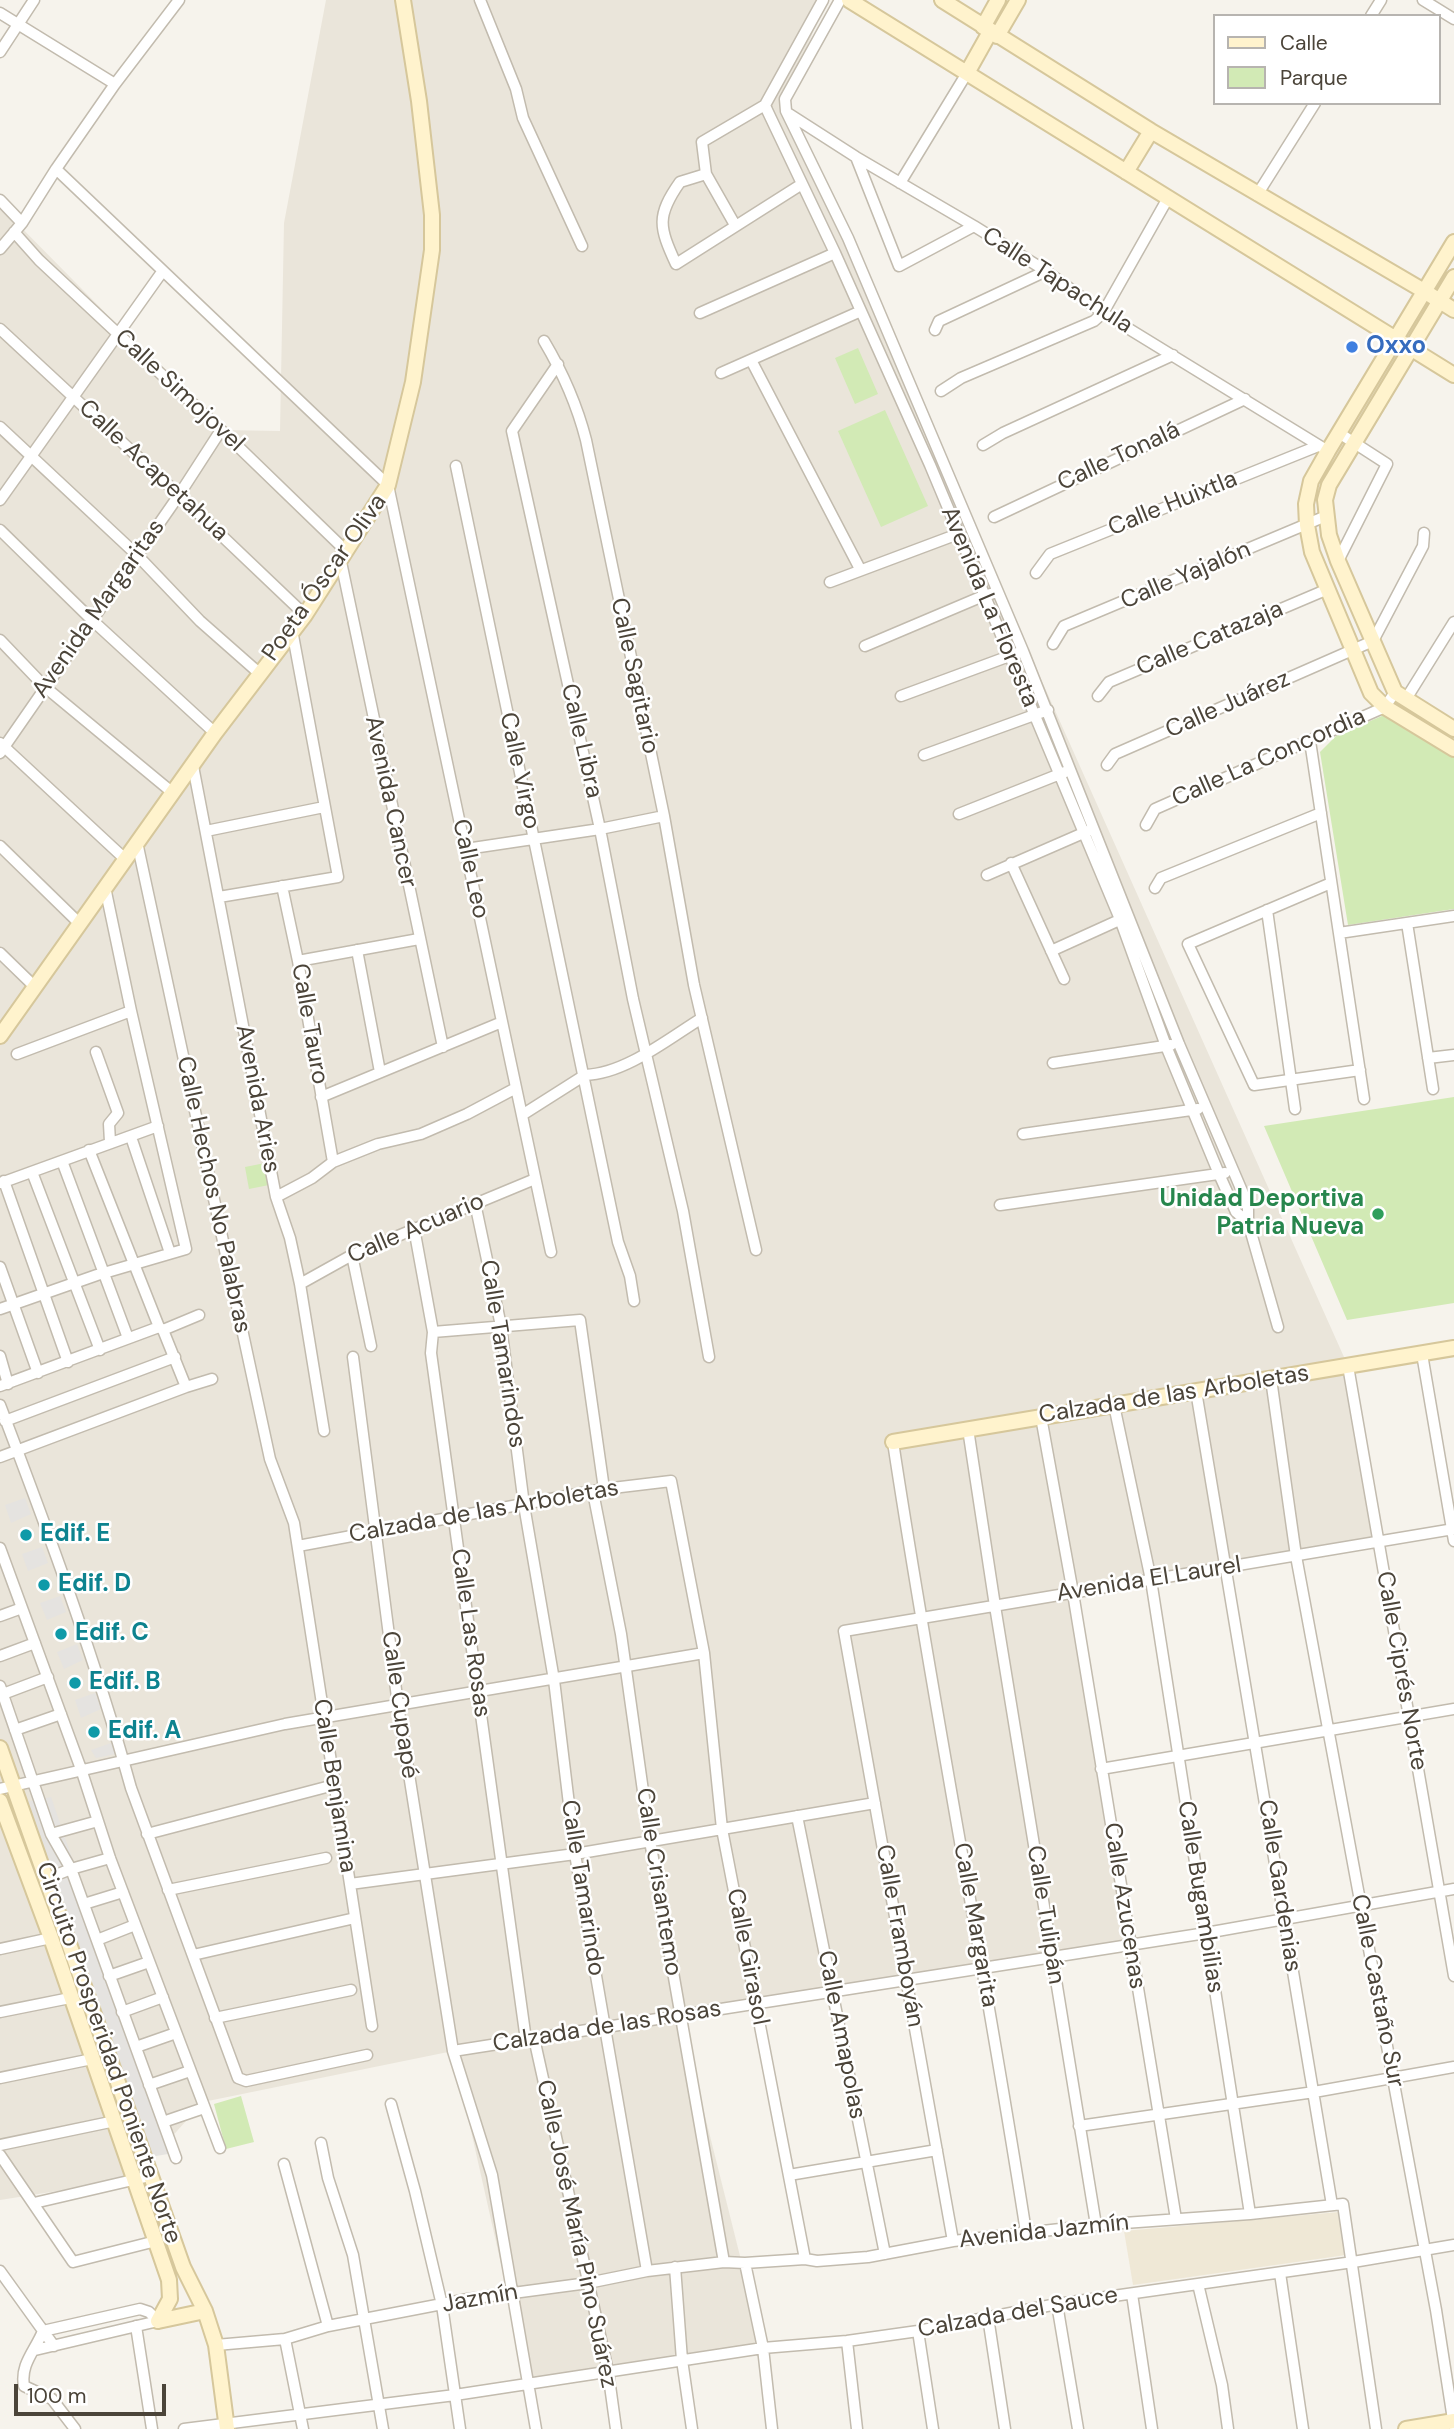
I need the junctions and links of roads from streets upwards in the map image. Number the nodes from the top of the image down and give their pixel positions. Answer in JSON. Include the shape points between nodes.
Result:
{"nodes":[{"id":1,"x":34,"y":0,"type":"edge"},
{"id":2,"x":179,"y":0,"type":"edge"},
{"id":3,"x":403,"y":0,"type":"edge"},
{"id":4,"x":480,"y":0,"type":"edge"},
{"id":5,"x":822,"y":0,"type":"edge"},
{"id":6,"x":840,"y":0,"type":"edge"},
{"id":7,"x":849,"y":0,"type":"edge"},
{"id":8,"x":942,"y":0,"type":"edge"},
{"id":9,"x":998,"y":0,"type":"edge"},
{"id":10,"x":1018,"y":0,"type":"edge"},
{"id":11,"x":1423,"y":0,"type":"edge"},
{"id":12,"x":0,"y":13,"type":"edge"},
{"id":13,"x":1454,"y":19,"type":"edge"},
{"id":14,"x":19,"y":24,"type":"junction"},
{"id":15,"x":990,"y":32,"type":"junction"},
{"id":16,"x":0,"y":52,"type":"edge"},
{"id":17,"x":785,"y":67,"type":"junction"},
{"id":18,"x":799,"y":73,"type":"junction"},
{"id":19,"x":967,"y":73,"type":"junction"},
{"id":20,"x":115,"y":84,"type":"junction"},
{"id":21,"x":765,"y":105,"type":"junction"},
{"id":22,"x":1314,"y":105,"type":"edge"},
{"id":23,"x":786,"y":111,"type":"junction"},
{"id":24,"x":1151,"y":131,"type":"junction"},
{"id":25,"x":856,"y":158,"type":"junction"},
{"id":26,"x":56,"y":169,"type":"junction"},
{"id":27,"x":1126,"y":172,"type":"junction"},
{"id":28,"x":706,"y":174,"type":"junction"},
{"id":29,"x":900,"y":183,"type":"junction"},
{"id":30,"x":802,"y":184,"type":"junction"},
{"id":31,"x":1257,"y":194,"type":"junction"},
{"id":32,"x":1168,"y":198,"type":"junction"},
{"id":33,"x":0,"y":200,"type":"edge"},
{"id":34,"x":22,"y":223,"type":"junction"},
{"id":35,"x":736,"y":225,"type":"junction"},
{"id":36,"x":974,"y":226,"type":"junction"},
{"id":37,"x":14,"y":232,"type":"junction"},
{"id":38,"x":1454,"y":242,"type":"edge"},
{"id":39,"x":582,"y":246,"type":"dead end"},
{"id":40,"x":0,"y":249,"type":"edge"},
{"id":41,"x":835,"y":253,"type":"junction"},
{"id":42,"x":1046,"y":271,"type":"junction"},
{"id":43,"x":162,"y":272,"type":"junction"},
{"id":44,"x":1454,"y":278,"type":"edge"},
{"id":45,"x":1424,"y":291,"type":"junction"},
{"id":46,"x":1439,"y":301,"type":"junction"},
{"id":47,"x":1454,"y":310,"type":"edge"},
{"id":48,"x":861,"y":311,"type":"junction"},
{"id":49,"x":700,"y":313,"type":"dead end"},
{"id":50,"x":1103,"y":313,"type":"junction"},
{"id":51,"x":0,"y":329,"type":"edge"},
{"id":52,"x":935,"y":330,"type":"dead end"},
{"id":53,"x":117,"y":333,"type":"junction"},
{"id":54,"x":1396,"y":339,"type":"junction"},
{"id":55,"x":544,"y":341,"type":"dead end"},
{"id":56,"x":1411,"y":348,"type":"junction"},
{"id":57,"x":1173,"y":355,"type":"junction"},
{"id":58,"x":751,"y":360,"type":"junction"},
{"id":59,"x":558,"y":364,"type":"junction"},
{"id":60,"x":721,"y":373,"type":"dead end"},
{"id":61,"x":1454,"y":375,"type":"edge"},
{"id":62,"x":941,"y":391,"type":"dead end"},
{"id":63,"x":73,"y":397,"type":"junction"},
{"id":64,"x":1245,"y":399,"type":"junction"},
{"id":65,"x":0,"y":428,"type":"edge"},
{"id":66,"x":221,"y":430,"type":"junction"},
{"id":67,"x":1339,"y":433,"type":"junction"},
{"id":68,"x":1354,"y":443,"type":"junction"},
{"id":69,"x":983,"y":445,"type":"dead end"},
{"id":70,"x":1323,"y":449,"type":"junction"},
{"id":71,"x":31,"y":456,"type":"junction"},
{"id":72,"x":456,"y":466,"type":"dead end"},
{"id":73,"x":388,"y":485,"type":"junction"},
{"id":74,"x":179,"y":495,"type":"junction"},
{"id":75,"x":0,"y":500,"type":"edge"},
{"id":76,"x":1326,"y":516,"type":"junction"},
{"id":77,"x":994,"y":517,"type":"dead end"},
{"id":78,"x":1307,"y":526,"type":"junction"},
{"id":79,"x":0,"y":530,"type":"edge"},
{"id":80,"x":1424,"y":533,"type":"dead end"},
{"id":81,"x":958,"y":534,"type":"junction"},
{"id":82,"x":342,"y":553,"type":"junction"},
{"id":83,"x":137,"y":555,"type":"junction"},
{"id":84,"x":1338,"y":561,"type":"junction"},
{"id":85,"x":860,"y":569,"type":"junction"},
{"id":86,"x":1037,"y":573,"type":"dead end"},
{"id":87,"x":830,"y":582,"type":"dead end"},
{"id":88,"x":1328,"y":589,"type":"junction"},
{"id":89,"x":998,"y":592,"type":"junction"},
{"id":90,"x":983,"y":596,"type":"junction"},
{"id":91,"x":304,"y":615,"type":"junction"},
{"id":92,"x":92,"y":620,"type":"junction"},
{"id":93,"x":1454,"y":622,"type":"edge"},
{"id":94,"x":292,"y":630,"type":"junction"},
{"id":95,"x":0,"y":640,"type":"edge"},
{"id":96,"x":1373,"y":641,"type":"junction"},
{"id":97,"x":1053,"y":645,"type":"dead end"},
{"id":98,"x":865,"y":646,"type":"dead end"},
{"id":99,"x":1353,"y":649,"type":"junction"},
{"id":100,"x":1023,"y":651,"type":"junction"},
{"id":101,"x":1009,"y":657,"type":"junction"},
{"id":102,"x":259,"y":673,"type":"junction"},
{"id":103,"x":46,"y":687,"type":"junction"},
{"id":104,"x":901,"y":696,"type":"dead end"},
{"id":105,"x":1098,"y":696,"type":"dead end"},
{"id":106,"x":1401,"y":696,"type":"junction"},
{"id":107,"x":1385,"y":707,"type":"junction"},
{"id":108,"x":1048,"y":710,"type":"junction"},
{"id":109,"x":1034,"y":715,"type":"junction"},
{"id":110,"x":1454,"y":729,"type":"edge"},
{"id":111,"x":215,"y":733,"type":"junction"},
{"id":112,"x":1310,"y":741,"type":"junction"},
{"id":113,"x":1,"y":748,"type":"edge"},
{"id":114,"x":1454,"y":750,"type":"edge"},
{"id":115,"x":924,"y":755,"type":"dead end"},
{"id":116,"x":1107,"y":765,"type":"dead end"},
{"id":117,"x":193,"y":766,"type":"junction"},
{"id":118,"x":1072,"y":771,"type":"junction"},
{"id":119,"x":1058,"y":772,"type":"junction"},
{"id":120,"x":173,"y":793,"type":"junction"},
{"id":121,"x":324,"y":807,"type":"junction"},
{"id":122,"x":1321,"y":813,"type":"junction"},
{"id":123,"x":959,"y":814,"type":"dead end"},
{"id":124,"x":664,"y":816,"type":"junction"},
{"id":125,"x":1146,"y":825,"type":"dead end"},
{"id":126,"x":600,"y":829,"type":"junction"},
{"id":127,"x":1095,"y":829,"type":"junction"},
{"id":128,"x":206,"y":831,"type":"junction"},
{"id":129,"x":1082,"y":832,"type":"junction"},
{"id":130,"x":534,"y":840,"type":"junction"},
{"id":131,"x":137,"y":841,"type":"junction"},
{"id":132,"x":0,"y":846,"type":"edge"},
{"id":133,"x":466,"y":849,"type":"junction"},
{"id":134,"x":125,"y":859,"type":"junction"},
{"id":135,"x":1011,"y":863,"type":"junction"},
{"id":136,"x":987,"y":875,"type":"dead end"},
{"id":137,"x":1331,"y":883,"type":"junction"},
{"id":138,"x":282,"y":886,"type":"junction"},
{"id":139,"x":105,"y":887,"type":"junction"},
{"id":140,"x":1155,"y":888,"type":"dead end"},
{"id":141,"x":219,"y":897,"type":"junction"},
{"id":142,"x":1267,"y":910,"type":"junction"},
{"id":143,"x":1454,"y":916,"type":"edge"},
{"id":144,"x":1125,"y":917,"type":"junction"},
{"id":145,"x":80,"y":923,"type":"junction"},
{"id":146,"x":1407,"y":923,"type":"junction"},
{"id":147,"x":1339,"y":933,"type":"junction"},
{"id":148,"x":419,"y":939,"type":"junction"},
{"id":149,"x":357,"y":950,"type":"junction"},
{"id":150,"x":1051,"y":951,"type":"junction"},
{"id":151,"x":0,"y":953,"type":"edge"},
{"id":152,"x":298,"y":961,"type":"junction"},
{"id":153,"x":1064,"y":979,"type":"dead end"},
{"id":154,"x":35,"y":987,"type":"junction"},
{"id":155,"x":1152,"y":987,"type":"junction"},
{"id":156,"x":131,"y":1011,"type":"junction"},
{"id":157,"x":702,"y":1018,"type":"junction"},
{"id":158,"x":502,"y":1022,"type":"junction"},
{"id":159,"x":0,"y":1037,"type":"edge"},
{"id":160,"x":1179,"y":1044,"type":"junction"},
{"id":161,"x":1166,"y":1046,"type":"junction"},
{"id":162,"x":443,"y":1047,"type":"junction"},
{"id":163,"x":96,"y":1052,"type":"dead end"},
{"id":164,"x":645,"y":1052,"type":"junction"},
{"id":165,"x":17,"y":1054,"type":"dead end"},
{"id":166,"x":1454,"y":1055,"type":"edge"},
{"id":167,"x":1428,"y":1058,"type":"junction"},
{"id":168,"x":1053,"y":1063,"type":"dead end"},
{"id":169,"x":1360,"y":1070,"type":"junction"},
{"id":170,"x":380,"y":1072,"type":"junction"},
{"id":171,"x":585,"y":1075,"type":"junction"},
{"id":172,"x":1291,"y":1080,"type":"junction"},
{"id":173,"x":516,"y":1088,"type":"junction"},
{"id":174,"x":1433,"y":1089,"type":"dead end"},
{"id":175,"x":321,"y":1097,"type":"junction"},
{"id":176,"x":1364,"y":1099,"type":"dead end"},
{"id":177,"x":1206,"y":1108,"type":"junction"},
{"id":178,"x":1295,"y":1109,"type":"dead end"},
{"id":179,"x":1193,"y":1110,"type":"junction"},
{"id":180,"x":522,"y":1115,"type":"junction"},
{"id":181,"x":158,"y":1126,"type":"junction"},
{"id":182,"x":1023,"y":1135,"type":"dead end"},
{"id":183,"x":131,"y":1137,"type":"junction"},
{"id":184,"x":110,"y":1142,"type":"junction"},
{"id":185,"x":89,"y":1150,"type":"junction"},
{"id":186,"x":62,"y":1161,"type":"junction"},
{"id":187,"x":333,"y":1162,"type":"junction"},
{"id":188,"x":32,"y":1172,"type":"junction"},
{"id":189,"x":1233,"y":1172,"type":"junction"},
{"id":190,"x":1219,"y":1174,"type":"junction"},
{"id":191,"x":535,"y":1179,"type":"junction"},
{"id":192,"x":2,"y":1182,"type":"edge"},
{"id":193,"x":276,"y":1197,"type":"junction"},
{"id":194,"x":475,"y":1203,"type":"junction"},
{"id":195,"x":1000,"y":1205,"type":"dead end"},
{"id":196,"x":1248,"y":1222,"type":"junction"},
{"id":197,"x":414,"y":1228,"type":"junction"},
{"id":198,"x":756,"y":1250,"type":"dead end"},
{"id":199,"x":551,"y":1252,"type":"dead end"},
{"id":200,"x":170,"y":1253,"type":"junction"},
{"id":201,"x":352,"y":1255,"type":"junction"},
{"id":202,"x":136,"y":1265,"type":"junction"},
{"id":203,"x":0,"y":1267,"type":"edge"},
{"id":204,"x":104,"y":1273,"type":"junction"},
{"id":205,"x":73,"y":1283,"type":"junction"},
{"id":206,"x":300,"y":1284,"type":"junction"},
{"id":207,"x":43,"y":1294,"type":"junction"},
{"id":208,"x":634,"y":1301,"type":"dead end"},
{"id":209,"x":14,"y":1305,"type":"junction"},
{"id":210,"x":0,"y":1310,"type":"edge"},
{"id":211,"x":199,"y":1315,"type":"dead end"},
{"id":212,"x":501,"y":1326,"type":"junction"},
{"id":213,"x":1278,"y":1327,"type":"dead end"},
{"id":214,"x":161,"y":1329,"type":"junction"},
{"id":215,"x":433,"y":1332,"type":"junction"},
{"id":216,"x":128,"y":1338,"type":"junction"},
{"id":217,"x":371,"y":1346,"type":"dead end"},
{"id":218,"x":1454,"y":1348,"type":"edge"},
{"id":219,"x":100,"y":1350,"type":"junction"},
{"id":220,"x":1422,"y":1354,"type":"junction"},
{"id":221,"x":0,"y":1356,"type":"edge"},
{"id":222,"x":175,"y":1357,"type":"junction"},
{"id":223,"x":353,"y":1357,"type":"dead end"},
{"id":224,"x":709,"y":1357,"type":"dead end"},
{"id":225,"x":68,"y":1362,"type":"junction"},
{"id":226,"x":1348,"y":1366,"type":"junction"},
{"id":227,"x":38,"y":1373,"type":"junction"},
{"id":228,"x":212,"y":1379,"type":"dead end"},
{"id":229,"x":1271,"y":1379,"type":"junction"},
{"id":230,"x":4,"y":1385,"type":"edge"},
{"id":231,"x":186,"y":1387,"type":"junction"},
{"id":232,"x":1196,"y":1391,"type":"junction"},
{"id":233,"x":0,"y":1405,"type":"edge"},
{"id":234,"x":1114,"y":1405,"type":"junction"},
{"id":235,"x":1041,"y":1417,"type":"junction"},
{"id":236,"x":3,"y":1420,"type":"edge"},
{"id":237,"x":968,"y":1429,"type":"junction"},
{"id":238,"x":324,"y":1431,"type":"dead end"},
{"id":239,"x":893,"y":1442,"type":"joint"},
{"id":240,"x":16,"y":1452,"type":"junction"},
{"id":241,"x":0,"y":1457,"type":"edge"},
{"id":242,"x":671,"y":1481,"type":"joint"},
{"id":243,"x":604,"y":1489,"type":"junction"},
{"id":244,"x":593,"y":1492,"type":"junction"},
{"id":245,"x":524,"y":1505,"type":"junction"},
{"id":246,"x":454,"y":1517,"type":"junction"},
{"id":247,"x":1453,"y":1530,"type":"edge"},
{"id":248,"x":376,"y":1531,"type":"junction"},
{"id":249,"x":1454,"y":1541,"type":"edge"},
{"id":250,"x":1379,"y":1542,"type":"junction"},
{"id":251,"x":298,"y":1546,"type":"junction"},
{"id":252,"x":0,"y":1548,"type":"edge"},
{"id":253,"x":1296,"y":1556,"type":"junction"},
{"id":254,"x":1226,"y":1567,"type":"junction"},
{"id":255,"x":4,"y":1573,"type":"edge"},
{"id":256,"x":1151,"y":1580,"type":"junction"},
{"id":257,"x":1073,"y":1593,"type":"junction"},
{"id":258,"x":995,"y":1606,"type":"junction"},
{"id":259,"x":22,"y":1608,"type":"junction"},
{"id":260,"x":0,"y":1616,"type":"edge"},
{"id":261,"x":920,"y":1618,"type":"junction"},
{"id":262,"x":844,"y":1631,"type":"joint"},
{"id":263,"x":35,"y":1643,"type":"junction"},
{"id":264,"x":704,"y":1653,"type":"junction"},
{"id":265,"x":0,"y":1656,"type":"edge"},
{"id":266,"x":625,"y":1667,"type":"junction"},
{"id":267,"x":48,"y":1678,"type":"junction"},
{"id":268,"x":554,"y":1680,"type":"junction"},
{"id":269,"x":1,"y":1690,"type":"edge"},
{"id":270,"x":478,"y":1690,"type":"junction"},
{"id":271,"x":398,"y":1705,"type":"junction"},
{"id":272,"x":1454,"y":1709,"type":"edge"},
{"id":273,"x":61,"y":1714,"type":"junction"},
{"id":274,"x":1409,"y":1716,"type":"junction"},
{"id":275,"x":324,"y":1717,"type":"junction"},
{"id":276,"x":15,"y":1730,"type":"junction"},
{"id":277,"x":1329,"y":1730,"type":"junction"},
{"id":278,"x":1255,"y":1742,"type":"junction"},
{"id":279,"x":0,"y":1748,"type":"edge"},
{"id":280,"x":1178,"y":1755,"type":"junction"},
{"id":281,"x":124,"y":1762,"type":"junction"},
{"id":282,"x":81,"y":1769,"type":"junction"},
{"id":283,"x":1101,"y":1769,"type":"junction"},
{"id":284,"x":32,"y":1780,"type":"junction"},
{"id":285,"x":334,"y":1785,"type":"junction"},
{"id":286,"x":6,"y":1787,"type":"edge"},
{"id":287,"x":0,"y":1801,"type":"edge"},
{"id":288,"x":875,"y":1803,"type":"junction"},
{"id":289,"x":797,"y":1816,"type":"junction"},
{"id":290,"x":98,"y":1821,"type":"junction"},
{"id":291,"x":722,"y":1829,"type":"junction"},
{"id":292,"x":51,"y":1834,"type":"junction"},
{"id":293,"x":147,"y":1834,"type":"junction"},
{"id":294,"x":650,"y":1841,"type":"junction"},
{"id":295,"x":575,"y":1854,"type":"junction"},
{"id":296,"x":110,"y":1858,"type":"junction"},
{"id":297,"x":326,"y":1858,"type":"dead end"},
{"id":298,"x":501,"y":1864,"type":"junction"},
{"id":299,"x":71,"y":1869,"type":"junction"},
{"id":300,"x":425,"y":1874,"type":"junction"},
{"id":301,"x":46,"y":1879,"type":"junction"},
{"id":302,"x":350,"y":1884,"type":"junction"},
{"id":303,"x":1454,"y":1889,"type":"edge"},
{"id":304,"x":168,"y":1890,"type":"junction"},
{"id":305,"x":123,"y":1892,"type":"junction"},
{"id":306,"x":1439,"y":1892,"type":"junction"},
{"id":307,"x":84,"y":1904,"type":"junction"},
{"id":308,"x":1362,"y":1906,"type":"junction"},
{"id":309,"x":355,"y":1918,"type":"junction"},
{"id":310,"x":1285,"y":1919,"type":"junction"},
{"id":311,"x":135,"y":1925,"type":"junction"},
{"id":312,"x":1206,"y":1933,"type":"junction"},
{"id":313,"x":51,"y":1938,"type":"junction"},
{"id":314,"x":97,"y":1940,"type":"junction"},
{"id":315,"x":1130,"y":1945,"type":"junction"},
{"id":316,"x":0,"y":1949,"type":"edge"},
{"id":317,"x":193,"y":1955,"type":"junction"},
{"id":318,"x":1052,"y":1957,"type":"junction"},
{"id":319,"x":149,"y":1962,"type":"junction"},
{"id":320,"x":984,"y":1968,"type":"junction"},
{"id":321,"x":109,"y":1976,"type":"junction"},
{"id":322,"x":1454,"y":1976,"type":"edge"},
{"id":323,"x":906,"y":1980,"type":"junction"},
{"id":324,"x":351,"y":1990,"type":"dead end"},
{"id":325,"x":832,"y":1992,"type":"junction"},
{"id":326,"x":163,"y":1997,"type":"junction"},
{"id":327,"x":70,"y":1998,"type":"junction"},
{"id":328,"x":755,"y":2004,"type":"junction"},
{"id":329,"x":0,"y":2012,"type":"edge"},
{"id":330,"x":122,"y":2012,"type":"junction"},
{"id":331,"x":680,"y":2015,"type":"junction"},
{"id":332,"x":215,"y":2018,"type":"junction"},
{"id":333,"x":372,"y":2026,"type":"dead end"},
{"id":334,"x":604,"y":2027,"type":"junction"},
{"id":335,"x":176,"y":2033,"type":"junction"},
{"id":336,"x":530,"y":2039,"type":"junction"},
{"id":337,"x":136,"y":2047,"type":"junction"},
{"id":338,"x":453,"y":2051,"type":"junction"},
{"id":339,"x":366,"y":2055,"type":"dead end"},
{"id":340,"x":92,"y":2059,"type":"junction"},
{"id":341,"x":1454,"y":2067,"type":"edge"},
{"id":342,"x":190,"y":2071,"type":"junction"},
{"id":343,"x":0,"y":2078,"type":"edge"},
{"id":344,"x":1393,"y":2078,"type":"junction"},
{"id":345,"x":149,"y":2085,"type":"junction"},
{"id":346,"x":1314,"y":2092,"type":"junction"},
{"id":347,"x":391,"y":2104,"type":"dead end"},
{"id":348,"x":1233,"y":2104,"type":"junction"},
{"id":349,"x":204,"y":2108,"type":"junction"},
{"id":350,"x":1158,"y":2115,"type":"junction"},
{"id":351,"x":115,"y":2121,"type":"junction"},
{"id":352,"x":163,"y":2122,"type":"junction"},
{"id":353,"x":1079,"y":2126,"type":"junction"},
{"id":354,"x":321,"y":2143,"type":"dead end"},
{"id":355,"x":0,"y":2145,"type":"edge"},
{"id":356,"x":219,"y":2148,"type":"dead end"},
{"id":357,"x":937,"y":2150,"type":"junction"},
{"id":358,"x":0,"y":2155,"type":"edge"},
{"id":359,"x":176,"y":2158,"type":"dead end"},
{"id":360,"x":867,"y":2162,"type":"junction"},
{"id":361,"x":284,"y":2164,"type":"dead end"},
{"id":362,"x":789,"y":2175,"type":"junction"},
{"id":363,"x":150,"y":2176,"type":"junction"},
{"id":364,"x":134,"y":2180,"type":"junction"},
{"id":365,"x":34,"y":2203,"type":"junction"},
{"id":366,"x":1338,"y":2204,"type":"junction"},
{"id":367,"x":1250,"y":2214,"type":"junction"},
{"id":368,"x":1175,"y":2219,"type":"junction"},
{"id":369,"x":1096,"y":2225,"type":"junction"},
{"id":370,"x":1026,"y":2232,"type":"junction"},
{"id":371,"x":156,"y":2241,"type":"junction"},
{"id":372,"x":953,"y":2241,"type":"junction"},
{"id":373,"x":1454,"y":2245,"type":"edge"},
{"id":374,"x":1426,"y":2250,"type":"junction"},
{"id":375,"x":885,"y":2254,"type":"junction"},
{"id":376,"x":805,"y":2259,"type":"junction"},
{"id":377,"x":724,"y":2262,"type":"junction"},
{"id":378,"x":1353,"y":2262,"type":"junction"},
{"id":379,"x":745,"y":2263,"type":"junction"},
{"id":380,"x":675,"y":2267,"type":"junction"},
{"id":381,"x":0,"y":2271,"type":"edge"},
{"id":382,"x":647,"y":2271,"type":"junction"},
{"id":383,"x":1280,"y":2273,"type":"junction"},
{"id":384,"x":588,"y":2283,"type":"junction"},
{"id":385,"x":1198,"y":2284,"type":"junction"},
{"id":386,"x":512,"y":2292,"type":"junction"},
{"id":387,"x":1132,"y":2294,"type":"junction"},
{"id":388,"x":1058,"y":2304,"type":"junction"},
{"id":389,"x":442,"y":2305,"type":"junction"},
{"id":390,"x":205,"y":2311,"type":"junction"},
{"id":391,"x":988,"y":2317,"type":"junction"},
{"id":392,"x":364,"y":2319,"type":"junction"},
{"id":393,"x":158,"y":2321,"type":"junction"},
{"id":394,"x":136,"y":2326,"type":"junction"},
{"id":395,"x":327,"y":2326,"type":"junction"},
{"id":396,"x":43,"y":2331,"type":"junction"},
{"id":397,"x":918,"y":2331,"type":"junction"},
{"id":398,"x":285,"y":2339,"type":"junction"},
{"id":399,"x":846,"y":2341,"type":"junction"},
{"id":400,"x":216,"y":2344,"type":"junction"},
{"id":401,"x":54,"y":2346,"type":"junction"},
{"id":402,"x":763,"y":2347,"type":"junction"},
{"id":403,"x":36,"y":2350,"type":"junction"},
{"id":404,"x":682,"y":2360,"type":"junction"},
{"id":405,"x":608,"y":2371,"type":"junction"},
{"id":406,"x":528,"y":2384,"type":"junction"},
{"id":407,"x":455,"y":2395,"type":"junction"},
{"id":408,"x":380,"y":2404,"type":"junction"},
{"id":409,"x":301,"y":2414,"type":"junction"},
{"id":410,"x":1454,"y":2423,"type":"edge"},
{"id":411,"x":227,"y":2426,"type":"edge"},
{"id":412,"x":75,"y":2429,"type":"edge"},
{"id":413,"x":152,"y":2429,"type":"edge"},
{"id":414,"x":184,"y":2429,"type":"edge"},
{"id":415,"x":303,"y":2429,"type":"edge"},
{"id":416,"x":383,"y":2429,"type":"edge"},
{"id":417,"x":460,"y":2429,"type":"edge"},
{"id":418,"x":536,"y":2429,"type":"edge"},
{"id":419,"x":616,"y":2429,"type":"edge"},
{"id":420,"x":692,"y":2429,"type":"edge"},
{"id":421,"x":772,"y":2429,"type":"edge"},
{"id":422,"x":857,"y":2429,"type":"edge"},
{"id":423,"x":933,"y":2429,"type":"edge"},
{"id":424,"x":1005,"y":2429,"type":"edge"},
{"id":425,"x":1078,"y":2429,"type":"edge"},
{"id":426,"x":1152,"y":2429,"type":"edge"},
{"id":427,"x":1228,"y":2429,"type":"edge"},
{"id":428,"x":1303,"y":2429,"type":"edge"},
{"id":429,"x":1376,"y":2429,"type":"edge"},
{"id":430,"x":1406,"y":2429,"type":"edge"}],
"edges":[{"from":1,"to":14,"type":"street"},
{"from":2,"to":20,"type":"street"},
{"from":3,"to":73,"type":"street","name":"Poeta Óscar Oliva","via":[[419,101],[432,250],[413,382]]},
{"from":4,"to":39,"type":"street","via":[[523,118]]},
{"from":5,"to":17,"type":"street"},
{"from":6,"to":18,"type":"street"},
{"from":7,"to":19,"type":"street"},
{"from":8,"to":15,"type":"street"},
{"from":9,"to":15,"type":"street"},
{"from":10,"to":15,"type":"street"},
{"from":11,"to":13,"type":"street"},
{"from":12,"to":14,"type":"street"},
{"from":14,"to":16,"type":"street"},
{"from":14,"to":20,"type":"street"},
{"from":15,"to":19,"type":"street"},
{"from":15,"to":24,"type":"street"},
{"from":17,"to":18,"type":"street"},
{"from":17,"to":21,"type":"street"},
{"from":18,"to":23,"type":"street","via":[[785,99]]},
{"from":19,"to":27,"type":"street"},
{"from":19,"to":29,"type":"street"},
{"from":20,"to":26,"type":"street"},
{"from":21,"to":28,"type":"street","via":[[702,142]]},
{"from":21,"to":30,"type":"street","name":"Avenida La Floresta"},
{"from":22,"to":31,"type":"street"},
{"from":23,"to":25,"type":"street","name":"Calle Tapachula"},
{"from":23,"to":89,"type":"street","name":"Avenida La Floresta","via":[[848,238]]},
{"from":24,"to":27,"type":"street"},
{"from":24,"to":31,"type":"street"},
{"from":25,"to":29,"type":"street","name":"Calle Tapachula"},
{"from":25,"to":36,"type":"street","via":[[899,266]]},
{"from":26,"to":34,"type":"street"},
{"from":26,"to":43,"type":"street"},
{"from":27,"to":32,"type":"street"},
{"from":28,"to":35,"type":"street"},
{"from":28,"to":35,"type":"street","via":[[680,182],[664,210],[661,221],[676,264]]},
{"from":29,"to":36,"type":"street","name":"Calle Tapachula"},
{"from":30,"to":35,"type":"street"},
{"from":30,"to":41,"type":"street","name":"Avenida La Floresta"},
{"from":31,"to":45,"type":"street"},
{"from":32,"to":50,"type":"street"},
{"from":32,"to":54,"type":"street"},
{"from":33,"to":34,"type":"street"},
{"from":34,"to":37,"type":"street"},
{"from":36,"to":42,"type":"street","name":"Calle Tapachula"},
{"from":37,"to":40,"type":"street"},
{"from":37,"to":53,"type":"street","name":"Calle Simojovel"},
{"from":38,"to":45,"type":"street"},
{"from":41,"to":48,"type":"street","name":"Avenida La Floresta"},
{"from":41,"to":49,"type":"street"},
{"from":42,"to":50,"type":"street","name":"Calle Tapachula"},
{"from":42,"to":52,"type":"street","via":[[939,321]]},
{"from":43,"to":53,"type":"street"},
{"from":43,"to":73,"type":"street"},
{"from":44,"to":46,"type":"street"},
{"from":45,"to":46,"type":"street"},
{"from":45,"to":54,"type":"street"},
{"from":46,"to":47,"type":"street"},
{"from":46,"to":56,"type":"street"},
{"from":48,"to":58,"type":"street"},
{"from":48,"to":81,"type":"street","name":"Avenida La Floresta"},
{"from":50,"to":57,"type":"street","name":"Calle Tapachula"},
{"from":50,"to":62,"type":"street"},
{"from":51,"to":63,"type":"street","name":"Calle Acapetahua"},
{"from":53,"to":63,"type":"street"},
{"from":53,"to":66,"type":"street","name":"Calle Simojovel"},
{"from":54,"to":56,"type":"street"},
{"from":54,"to":67,"type":"street"},
{"from":55,"to":59,"type":"street","name":"Calle Sagitario"},
{"from":56,"to":61,"type":"street"},
{"from":56,"to":68,"type":"street"},
{"from":57,"to":64,"type":"street","name":"Calle Tapachula"},
{"from":57,"to":69,"type":"street"},
{"from":58,"to":60,"type":"street"},
{"from":58,"to":85,"type":"street"},
{"from":59,"to":124,"type":"street","name":"Calle Sagitario","via":[[586,440]]},
{"from":59,"to":126,"type":"street","name":"Calle Libra","via":[[512,431]]},
{"from":63,"to":71,"type":"street"},
{"from":63,"to":74,"type":"street","name":"Calle Acapetahua"},
{"from":64,"to":70,"type":"street","name":"Calle Tapachula"},
{"from":64,"to":77,"type":"street","name":"Calle Tonalá"},
{"from":65,"to":71,"type":"street"},
{"from":66,"to":74,"type":"street","name":"Avenida Margaritas"},
{"from":66,"to":82,"type":"street","name":"Calle Simojovel"},
{"from":67,"to":68,"type":"street"},
{"from":67,"to":70,"type":"street"},
{"from":68,"to":76,"type":"street","via":[[1329,485]]},
{"from":68,"to":84,"type":"street","via":[[1387,464]]},
{"from":70,"to":78,"type":"street","via":[[1306,504]]},
{"from":70,"to":86,"type":"street","name":"Calle Huixtla","via":[[1050,554]]},
{"from":71,"to":75,"type":"street"},
{"from":71,"to":83,"type":"street"},
{"from":72,"to":130,"type":"street","name":"Calle Virgo"},
{"from":73,"to":82,"type":"street","name":"Poeta Óscar Oliva"},
{"from":73,"to":133,"type":"street","name":"Calle Leo"},
{"from":74,"to":83,"type":"street","name":"Avenida Margaritas"},
{"from":74,"to":91,"type":"street","name":"Calle Acapetahua"},
{"from":76,"to":78,"type":"street","name":"Calle Yajalón"},
{"from":76,"to":84,"type":"street"},
{"from":78,"to":88,"type":"street"},
{"from":78,"to":97,"type":"street","name":"Calle Yajalón","via":[[1064,626]]},
{"from":79,"to":92,"type":"street"},
{"from":80,"to":96,"type":"street","via":[[1423,546]]},
{"from":81,"to":85,"type":"street"},
{"from":81,"to":90,"type":"street","name":"Avenida La Floresta"},
{"from":82,"to":91,"type":"street","name":"Poeta Óscar Oliva"},
{"from":82,"to":148,"type":"street","name":"Avenida Cancer"},
{"from":83,"to":92,"type":"street","name":"Avenida Margaritas"},
{"from":83,"to":102,"type":"street"},
{"from":84,"to":96,"type":"street"},
{"from":85,"to":87,"type":"street"},
{"from":88,"to":99,"type":"street"},
{"from":88,"to":105,"type":"street","name":"Calle Catazaja","via":[[1109,682]]},
{"from":89,"to":90,"type":"street"},
{"from":89,"to":100,"type":"street","name":"Avenida La Floresta"},
{"from":90,"to":98,"type":"street"},
{"from":90,"to":101,"type":"street","name":"Avenida La Floresta"},
{"from":91,"to":94,"type":"street","name":"Poeta Óscar Oliva"},
{"from":92,"to":103,"type":"street","name":"Avenida Margaritas"},
{"from":92,"to":111,"type":"street"},
{"from":93,"to":106,"type":"street","name":"Calle La Concordia"},
{"from":94,"to":102,"type":"street","name":"Poeta Óscar Oliva"},
{"from":94,"to":121,"type":"street"},
{"from":95,"to":103,"type":"street"},
{"from":96,"to":99,"type":"street","name":"Calle Juárez"},
{"from":96,"to":106,"type":"street"},
{"from":99,"to":107,"type":"street","via":[[1371,693]]},
{"from":99,"to":116,"type":"street","name":"Calle Juárez","via":[[1115,754]]},
{"from":100,"to":101,"type":"street"},
{"from":100,"to":108,"type":"street","name":"Avenida La Floresta"},
{"from":101,"to":104,"type":"street"},
{"from":101,"to":109,"type":"street","name":"Avenida La Floresta"},
{"from":102,"to":111,"type":"street","name":"Poeta Óscar Oliva"},
{"from":103,"to":113,"type":"street","name":"Avenida Margaritas"},
{"from":103,"to":120,"type":"street"},
{"from":106,"to":107,"type":"street","name":"Calle La Concordia"},
{"from":106,"to":110,"type":"street"},
{"from":107,"to":112,"type":"street","name":"Calle La Concordia"},
{"from":107,"to":114,"type":"street"},
{"from":108,"to":109,"type":"street"},
{"from":108,"to":118,"type":"street","name":"Avenida La Floresta"},
{"from":109,"to":115,"type":"street"},
{"from":109,"to":119,"type":"street","name":"Avenida La Floresta"},
{"from":111,"to":117,"type":"street","name":"Poeta Óscar Oliva"},
{"from":112,"to":122,"type":"street"},
{"from":112,"to":125,"type":"street","name":"Calle La Concordia","via":[[1155,809]]},
{"from":113,"to":134,"type":"street"},
{"from":117,"to":120,"type":"street","name":"Poeta Óscar Oliva"},
{"from":117,"to":128,"type":"street","name":"Avenida Aries"},
{"from":118,"to":119,"type":"street"},
{"from":118,"to":127,"type":"street","name":"Avenida La Floresta"},
{"from":119,"to":123,"type":"street"},
{"from":119,"to":129,"type":"street","name":"Avenida La Floresta"},
{"from":120,"to":131,"type":"street","name":"Poeta Óscar Oliva"},
{"from":121,"to":128,"type":"street"},
{"from":121,"to":138,"type":"street","via":[[338,877]]},
{"from":122,"to":137,"type":"street"},
{"from":122,"to":140,"type":"street","via":[[1161,878]]},
{"from":124,"to":126,"type":"street"},
{"from":124,"to":157,"type":"street","name":"Calle Sagitario"},
{"from":126,"to":130,"type":"street"},
{"from":126,"to":164,"type":"street","name":"Calle Libra"},
{"from":127,"to":129,"type":"street"},
{"from":127,"to":144,"type":"street","name":"Avenida La Floresta"},
{"from":128,"to":141,"type":"street","name":"Avenida Aries"},
{"from":129,"to":135,"type":"street"},
{"from":129,"to":144,"type":"street","name":"Avenida La Floresta"},
{"from":130,"to":133,"type":"street"},
{"from":130,"to":171,"type":"street","name":"Calle Virgo"},
{"from":131,"to":134,"type":"street","name":"Poeta Óscar Oliva"},
{"from":131,"to":251,"type":"street","name":"Calle Hechos No Palabras","via":[[270,1459]]},
{"from":132,"to":145,"type":"street"},
{"from":133,"to":158,"type":"street","name":"Calle Leo"},
{"from":134,"to":139,"type":"street","name":"Poeta Óscar Oliva"},
{"from":135,"to":136,"type":"street"},
{"from":135,"to":150,"type":"street"},
{"from":137,"to":142,"type":"street"},
{"from":137,"to":147,"type":"street"},
{"from":138,"to":141,"type":"street"},
{"from":138,"to":152,"type":"street","name":"Calle Tauro"},
{"from":139,"to":145,"type":"street","name":"Poeta Óscar Oliva"},
{"from":139,"to":156,"type":"street"},
{"from":141,"to":193,"type":"street","name":"Avenida Aries"},
{"from":142,"to":172,"type":"street"},
{"from":142,"to":172,"type":"street","via":[[1188,944],[1254,1085]]},
{"from":143,"to":146,"type":"street"},
{"from":144,"to":150,"type":"street"},
{"from":144,"to":155,"type":"street","name":"Avenida La Floresta"},
{"from":145,"to":154,"type":"street","name":"Poeta Óscar Oliva"},
{"from":146,"to":147,"type":"street"},
{"from":146,"to":167,"type":"street"},
{"from":147,"to":169,"type":"street"},
{"from":148,"to":149,"type":"street"},
{"from":148,"to":162,"type":"street","name":"Avenida Cancer"},
{"from":149,"to":152,"type":"street"},
{"from":149,"to":170,"type":"street"},
{"from":150,"to":153,"type":"street"},
{"from":151,"to":154,"type":"street"},
{"from":152,"to":175,"type":"street","name":"Calle Tauro"},
{"from":154,"to":159,"type":"street","name":"Poeta Óscar Oliva"},
{"from":155,"to":160,"type":"street","name":"Avenida La Floresta"},
{"from":155,"to":161,"type":"street","name":"Avenida La Floresta"},
{"from":156,"to":165,"type":"street"},
{"from":156,"to":181,"type":"street"},
{"from":157,"to":164,"type":"street"},
{"from":157,"to":198,"type":"street","name":"Calle Sagitario"},
{"from":158,"to":162,"type":"street"},
{"from":158,"to":173,"type":"street","name":"Calle Leo"},
{"from":160,"to":161,"type":"street"},
{"from":160,"to":177,"type":"street","name":"Avenida La Floresta"},
{"from":161,"to":168,"type":"street"},
{"from":161,"to":179,"type":"street","name":"Avenida La Floresta"},
{"from":162,"to":170,"type":"street"},
{"from":163,"to":184,"type":"street","via":[[118,1113],[109,1124]]},
{"from":164,"to":171,"type":"street","via":[[612,1071]]},
{"from":164,"to":224,"type":"street","name":"Calle Libra","via":[[683,1211]]},
{"from":166,"to":167,"type":"street"},
{"from":167,"to":174,"type":"street"},
{"from":169,"to":172,"type":"street"},
{"from":169,"to":176,"type":"street"},
{"from":170,"to":175,"type":"street"},
{"from":171,"to":180,"type":"street"},
{"from":171,"to":208,"type":"street","name":"Calle Virgo"},
{"from":172,"to":178,"type":"street"},
{"from":173,"to":180,"type":"street","name":"Calle Leo"},
{"from":173,"to":187,"type":"street","via":[[421,1134],[378,1144]]},
{"from":175,"to":187,"type":"street","name":"Calle Tauro"},
{"from":177,"to":179,"type":"street"},
{"from":177,"to":189,"type":"street","name":"Avenida La Floresta"},
{"from":179,"to":182,"type":"street"},
{"from":179,"to":190,"type":"street","name":"Avenida La Floresta"},
{"from":180,"to":191,"type":"street","name":"Calle Leo"},
{"from":181,"to":183,"type":"street"},
{"from":181,"to":200,"type":"street","via":[[186,1249]]},
{"from":183,"to":184,"type":"street"},
{"from":183,"to":200,"type":"street"},
{"from":184,"to":185,"type":"street"},
{"from":185,"to":186,"type":"street"},
{"from":185,"to":202,"type":"street"},
{"from":186,"to":188,"type":"street"},
{"from":186,"to":204,"type":"street"},
{"from":187,"to":193,"type":"street"},
{"from":188,"to":192,"type":"street"},
{"from":188,"to":205,"type":"street"},
{"from":189,"to":190,"type":"street"},
{"from":189,"to":196,"type":"street","name":"Avenida La Floresta","via":[[1248,1205]]},
{"from":190,"to":195,"type":"street"},
{"from":190,"to":196,"type":"street","name":"Avenida La Floresta","via":[[1236,1212]]},
{"from":191,"to":194,"type":"street","name":"Calle Acuario"},
{"from":191,"to":199,"type":"street","name":"Calle Leo"},
{"from":192,"to":207,"type":"street"},
{"from":193,"to":206,"type":"street","name":"Avenida Aries"},
{"from":194,"to":197,"type":"street","name":"Calle Acuario"},
{"from":194,"to":212,"type":"street","name":"Calle Tamarindos"},
{"from":196,"to":213,"type":"street","name":"Avenida La Floresta"},
{"from":197,"to":201,"type":"street","name":"Calle Acuario"},
{"from":197,"to":215,"type":"street","name":"Calle Las Rosas"},
{"from":200,"to":202,"type":"street"},
{"from":201,"to":206,"type":"street","name":"Calle Acuario"},
{"from":201,"to":217,"type":"street"},
{"from":202,"to":204,"type":"street"},
{"from":202,"to":214,"type":"street"},
{"from":203,"to":209,"type":"street"},
{"from":204,"to":205,"type":"street"},
{"from":204,"to":216,"type":"street"},
{"from":205,"to":207,"type":"street"},
{"from":205,"to":219,"type":"street"},
{"from":206,"to":238,"type":"street","name":"Avenida Aries"},
{"from":207,"to":209,"type":"street"},
{"from":207,"to":225,"type":"street"},
{"from":209,"to":210,"type":"street"},
{"from":209,"to":227,"type":"street"},
{"from":211,"to":214,"type":"street"},
{"from":212,"to":215,"type":"street"},
{"from":212,"to":243,"type":"street","via":[[580,1320]]},
{"from":212,"to":245,"type":"street","name":"Calle Tamarindos"},
{"from":214,"to":216,"type":"street"},
{"from":214,"to":222,"type":"street"},
{"from":215,"to":246,"type":"street","name":"Calle Las Rosas","via":[[431,1353]]},
{"from":216,"to":219,"type":"street"},
{"from":218,"to":220,"type":"street","name":"Calzada de las Arboletas"},
{"from":219,"to":225,"type":"street"},
{"from":220,"to":226,"type":"street","name":"Calzada de las Arboletas"},
{"from":220,"to":247,"type":"street"},
{"from":221,"to":230,"type":"street"},
{"from":222,"to":231,"type":"street"},
{"from":222,"to":236,"type":"street"},
{"from":223,"to":248,"type":"street","name":"Calle Cupapé"},
{"from":225,"to":227,"type":"street"},
{"from":226,"to":229,"type":"street","name":"Calzada de las Arboletas"},
{"from":226,"to":250,"type":"street","name":"Calle Ciprés Norte"},
{"from":227,"to":230,"type":"street"},
{"from":228,"to":231,"type":"street"},
{"from":229,"to":232,"type":"street","name":"Calzada de las Arboletas"},
{"from":229,"to":253,"type":"street","name":"Calle Castaño Sur"},
{"from":231,"to":240,"type":"street"},
{"from":232,"to":234,"type":"street","name":"Calzada de las Arboletas"},
{"from":232,"to":254,"type":"street","name":"Calle Gardenias"},
{"from":233,"to":236,"type":"street"},
{"from":234,"to":235,"type":"street","name":"Calzada de las Arboletas"},
{"from":234,"to":256,"type":"street","name":"Calle Bugambilias"},
{"from":235,"to":237,"type":"street","name":"Calzada de las Arboletas"},
{"from":235,"to":257,"type":"street","name":"Calle Azucenas"},
{"from":236,"to":240,"type":"street"},
{"from":237,"to":239,"type":"street","name":"Calzada de las Arboletas"},
{"from":237,"to":258,"type":"street","name":"Calle Tulipán"},
{"from":239,"to":261,"type":"street","name":"Calle Margarita"},
{"from":240,"to":241,"type":"street"},
{"from":240,"to":281,"type":"street","via":[[65,1578]]},
{"from":242,"to":243,"type":"street","name":"Calzada de las Arboletas"},
{"from":242,"to":264,"type":"street","name":"Calle Girasol"},
{"from":243,"to":244,"type":"street","name":"Calzada de las Arboletas"},
{"from":244,"to":245,"type":"street","name":"Calzada de las Arboletas"},
{"from":244,"to":266,"type":"street","name":"Calle Crisantemo"},
{"from":245,"to":246,"type":"street","name":"Calzada de las Arboletas"},
{"from":245,"to":268,"type":"street","name":"Calle Tamarindo"},
{"from":246,"to":248,"type":"street","name":"Calzada de las Arboletas"},
{"from":246,"to":270,"type":"street","name":"Calle Las Rosas"},
{"from":247,"to":249,"type":"street"},
{"from":247,"to":250,"type":"street","name":"Avenida El Laurel"},
{"from":248,"to":251,"type":"street","name":"Calzada de las Arboletas"},
{"from":248,"to":271,"type":"street","name":"Calle Cupapé"},
{"from":250,"to":253,"type":"street","name":"Avenida El Laurel"},
{"from":250,"to":274,"type":"street","name":"Calle Ciprés Norte"},
{"from":251,"to":275,"type":"street","name":"Calle Benjamina"},
{"from":252,"to":255,"type":"street"},
{"from":253,"to":254,"type":"street","name":"Avenida El Laurel"},
{"from":253,"to":277,"type":"street","name":"Calle Castaño Sur"},
{"from":254,"to":256,"type":"street","name":"Avenida El Laurel"},
{"from":254,"to":278,"type":"street","name":"Calle Gardenias"},
{"from":255,"to":259,"type":"street"},
{"from":256,"to":257,"type":"street","name":"Avenida El Laurel"},
{"from":256,"to":280,"type":"street","name":"Calle Bugambilias"},
{"from":257,"to":258,"type":"street","name":"Avenida El Laurel"},
{"from":257,"to":283,"type":"street","name":"Calle Azucenas"},
{"from":258,"to":261,"type":"street","name":"Avenida El Laurel"},
{"from":258,"to":318,"type":"street","name":"Calle Tulipán"},
{"from":259,"to":260,"type":"street"},
{"from":259,"to":263,"type":"street"},
{"from":261,"to":262,"type":"street","name":"Avenida El Laurel"},
{"from":261,"to":320,"type":"street","name":"Calle Margarita"},
{"from":262,"to":288,"type":"street","name":"Calle Framboyán"},
{"from":263,"to":265,"type":"street"},
{"from":263,"to":267,"type":"street"},
{"from":264,"to":266,"type":"street"},
{"from":264,"to":291,"type":"street","name":"Calle Girasol"},
{"from":266,"to":268,"type":"street"},
{"from":266,"to":294,"type":"street","name":"Calle Crisantemo"},
{"from":267,"to":269,"type":"street"},
{"from":267,"to":273,"type":"street"},
{"from":268,"to":270,"type":"street"},
{"from":268,"to":295,"type":"street","name":"Calle Tamarindo"},
{"from":269,"to":276,"type":"street"},
{"from":270,"to":271,"type":"street"},
{"from":270,"to":298,"type":"street","name":"Calle Las Rosas"},
{"from":271,"to":275,"type":"street"},
{"from":271,"to":300,"type":"street","name":"Calle Cupapé"},
{"from":272,"to":274,"type":"street"},
{"from":273,"to":276,"type":"street"},
{"from":273,"to":282,"type":"street"},
{"from":274,"to":277,"type":"street"},
{"from":274,"to":306,"type":"street","name":"Calle Ciprés Norte"},
{"from":275,"to":281,"type":"street"},
{"from":275,"to":285,"type":"street","name":"Calle Benjamina"},
{"from":276,"to":284,"type":"street"},
{"from":277,"to":278,"type":"street"},
{"from":277,"to":308,"type":"street","name":"Calle Castaño Sur"},
{"from":278,"to":280,"type":"street"},
{"from":278,"to":310,"type":"street","name":"Calle Gardenias"},
{"from":279,"to":286,"type":"street","name":"Circuito Prosperidad Poniente Norte"},
{"from":280,"to":283,"type":"street"},
{"from":280,"to":312,"type":"street","name":"Calle Bugambilias"},
{"from":281,"to":282,"type":"street"},
{"from":281,"to":293,"type":"street"},
{"from":282,"to":284,"type":"street"},
{"from":282,"to":290,"type":"street"},
{"from":283,"to":315,"type":"street","name":"Calle Azucenas"},
{"from":284,"to":286,"type":"street"},
{"from":284,"to":292,"type":"street"},
{"from":285,"to":293,"type":"street"},
{"from":285,"to":302,"type":"street","name":"Calle Benjamina"},
{"from":286,"to":301,"type":"street","name":"Circuito Prosperidad Poniente Norte"},
{"from":287,"to":313,"type":"street","name":"Circuito Prosperidad Poniente Norte"},
{"from":288,"to":289,"type":"street"},
{"from":288,"to":323,"type":"street","name":"Calle Framboyán"},
{"from":289,"to":291,"type":"street"},
{"from":289,"to":325,"type":"street","name":"Calle Amapolas"},
{"from":290,"to":292,"type":"street"},
{"from":290,"to":296,"type":"street"},
{"from":291,"to":294,"type":"street"},
{"from":291,"to":328,"type":"street","name":"Calle Girasol"},
{"from":292,"to":299,"type":"street"},
{"from":293,"to":304,"type":"street"},
{"from":294,"to":295,"type":"street"},
{"from":294,"to":331,"type":"street","name":"Calle Crisantemo"},
{"from":295,"to":298,"type":"street"},
{"from":295,"to":334,"type":"street","name":"Calle Tamarindo"},
{"from":296,"to":299,"type":"street"},
{"from":296,"to":305,"type":"street"},
{"from":297,"to":304,"type":"street"},
{"from":298,"to":300,"type":"street"},
{"from":298,"to":336,"type":"street","name":"Calle Las Rosas"},
{"from":299,"to":301,"type":"street"},
{"from":299,"to":307,"type":"street"},
{"from":300,"to":302,"type":"street"},
{"from":300,"to":338,"type":"street","name":"Calle Cupapé"},
{"from":301,"to":363,"type":"street","name":"Circuito Prosperidad Poniente Norte"},
{"from":302,"to":309,"type":"street","name":"Calle Benjamina"},
{"from":303,"to":306,"type":"street","name":"Calzada de las Rosas"},
{"from":304,"to":317,"type":"street"},
{"from":305,"to":307,"type":"street"},
{"from":305,"to":311,"type":"street"},
{"from":306,"to":308,"type":"street","name":"Calzada de las Rosas"},
{"from":306,"to":322,"type":"street","name":"Calle Ciprés Norte"},
{"from":307,"to":314,"type":"street"},
{"from":308,"to":310,"type":"street","name":"Calzada de las Rosas"},
{"from":308,"to":344,"type":"street","name":"Calle Castaño Sur"},
{"from":309,"to":317,"type":"street"},
{"from":309,"to":333,"type":"street","name":"Calle Benjamina"},
{"from":310,"to":312,"type":"street","name":"Calzada de las Rosas"},
{"from":310,"to":346,"type":"street","name":"Calle Gardenias"},
{"from":311,"to":314,"type":"street"},
{"from":311,"to":319,"type":"street"},
{"from":312,"to":315,"type":"street","name":"Calzada de las Rosas"},
{"from":312,"to":348,"type":"street","name":"Calle Bugambilias"},
{"from":313,"to":316,"type":"street"},
{"from":313,"to":327,"type":"street","name":"Circuito Prosperidad Poniente Norte"},
{"from":314,"to":321,"type":"street"},
{"from":315,"to":318,"type":"street","name":"Calzada de las Rosas"},
{"from":315,"to":350,"type":"street","name":"Calle Azucenas"},
{"from":317,"to":332,"type":"street"},
{"from":318,"to":320,"type":"street","name":"Calzada de las Rosas"},
{"from":318,"to":353,"type":"street","name":"Calle Tulipán"},
{"from":319,"to":321,"type":"street"},
{"from":319,"to":326,"type":"street"},
{"from":320,"to":323,"type":"street","name":"Calzada de las Rosas"},
{"from":320,"to":370,"type":"street","name":"Calle Margarita"},
{"from":321,"to":330,"type":"street"},
{"from":323,"to":325,"type":"street","name":"Calzada de las Rosas"},
{"from":323,"to":357,"type":"street","name":"Calle Framboyán"},
{"from":324,"to":332,"type":"street"},
{"from":325,"to":328,"type":"street","name":"Calzada de las Rosas"},
{"from":325,"to":360,"type":"street","name":"Calle Amapolas"},
{"from":326,"to":330,"type":"street"},
{"from":326,"to":335,"type":"street"},
{"from":327,"to":329,"type":"street"},
{"from":327,"to":340,"type":"street","name":"Circuito Prosperidad Poniente Norte"},
{"from":328,"to":331,"type":"street","name":"Calzada de las Rosas"},
{"from":328,"to":362,"type":"street","name":"Calle Girasol"},
{"from":330,"to":337,"type":"street"},
{"from":331,"to":334,"type":"street","name":"Calzada de las Rosas"},
{"from":331,"to":377,"type":"street","name":"Calle Crisantemo"},
{"from":332,"to":339,"type":"street","via":[[238,2078],[246,2081]]},
{"from":334,"to":336,"type":"street","name":"Calzada de las Rosas"},
{"from":334,"to":382,"type":"street","name":"Calle Tamarindo"},
{"from":335,"to":337,"type":"street"},
{"from":335,"to":342,"type":"street"},
{"from":336,"to":338,"type":"street","name":"Calzada de las Rosas"},
{"from":336,"to":384,"type":"street","name":"Calle José María Pino Suárez"},
{"from":337,"to":345,"type":"street"},
{"from":338,"to":386,"type":"street","name":"Calle Cupapé","via":[[492,2175]]},
{"from":340,"to":343,"type":"street"},
{"from":340,"to":351,"type":"street","name":"Circuito Prosperidad Poniente Norte"},
{"from":341,"to":344,"type":"street"},
{"from":342,"to":345,"type":"street"},
{"from":342,"to":349,"type":"street"},
{"from":344,"to":346,"type":"street"},
{"from":344,"to":374,"type":"street","name":"Calle Castaño Sur"},
{"from":345,"to":352,"type":"street"},
{"from":346,"to":348,"type":"street"},
{"from":346,"to":366,"type":"street","name":"Calle Gardenias"},
{"from":347,"to":389,"type":"street"},
{"from":348,"to":350,"type":"street"},
{"from":348,"to":367,"type":"street","name":"Calle Bugambilias"},
{"from":349,"to":352,"type":"street"},
{"from":349,"to":356,"type":"street"},
{"from":350,"to":353,"type":"street"},
{"from":350,"to":368,"type":"street","name":"Calle Azucenas"},
{"from":351,"to":355,"type":"street"},
{"from":351,"to":364,"type":"street","name":"Circuito Prosperidad Poniente Norte"},
{"from":352,"to":359,"type":"street"},
{"from":353,"to":369,"type":"street","name":"Calle Tulipán"},
{"from":354,"to":392,"type":"street","via":[[353,2255]]},
{"from":357,"to":360,"type":"street"},
{"from":357,"to":372,"type":"street","name":"Calle Framboyán"},
{"from":358,"to":365,"type":"street"},
{"from":360,"to":362,"type":"street"},
{"from":360,"to":375,"type":"street","name":"Calle Amapolas"},
{"from":361,"to":395,"type":"street"},
{"from":362,"to":376,"type":"street","name":"Calle Girasol"},
{"from":363,"to":364,"type":"street"},
{"from":363,"to":390,"type":"street","name":"Circuito Prosperidad Poniente Norte","via":[[183,2267]]},
{"from":364,"to":365,"type":"street"},
{"from":364,"to":371,"type":"street","name":"Circuito Prosperidad Poniente Norte"},
{"from":365,"to":371,"type":"street","via":[[73,2263]]},
{"from":366,"to":367,"type":"street","name":"Avenida Jazmín"},
{"from":366,"to":378,"type":"street"},
{"from":367,"to":368,"type":"street","name":"Avenida Jazmín"},
{"from":368,"to":369,"type":"street","name":"Avenida Jazmín"},
{"from":369,"to":370,"type":"street","name":"Avenida Jazmín"},
{"from":370,"to":372,"type":"street","name":"Avenida Jazmín"},
{"from":371,"to":393,"type":"street","name":"Circuito Prosperidad Poniente Norte","via":[[171,2288]]},
{"from":372,"to":375,"type":"street","name":"Avenida Jazmín"},
{"from":373,"to":374,"type":"street","name":"Calzada del Sauce"},
{"from":374,"to":378,"type":"street","name":"Calzada del Sauce"},
{"from":374,"to":410,"type":"street","name":"Calle Castaño Sur"},
{"from":375,"to":376,"type":"street","name":"Avenida Jazmín"},
{"from":376,"to":379,"type":"street","name":"Avenida Jazmín"},
{"from":377,"to":379,"type":"street","name":"Jazmín"},
{"from":377,"to":380,"type":"street","name":"Jazmín"},
{"from":378,"to":383,"type":"street","name":"Calzada del Sauce"},
{"from":378,"to":429,"type":"street"},
{"from":379,"to":402,"type":"street"},
{"from":380,"to":382,"type":"street","name":"Jazmín"},
{"from":380,"to":404,"type":"street"},
{"from":381,"to":396,"type":"street"},
{"from":382,"to":384,"type":"street","name":"Jazmín"},
{"from":383,"to":385,"type":"street","name":"Calzada del Sauce"},
{"from":383,"to":428,"type":"street"},
{"from":384,"to":386,"type":"street","name":"Jazmín"},
{"from":384,"to":405,"type":"street","name":"Calle José María Pino Suárez"},
{"from":385,"to":387,"type":"street","name":"Calzada del Sauce"},
{"from":385,"to":427,"type":"street"},
{"from":386,"to":389,"type":"street","name":"Jazmín"},
{"from":386,"to":406,"type":"street","name":"Calle Cupapé"},
{"from":387,"to":388,"type":"street","name":"Calzada del Sauce"},
{"from":387,"to":426,"type":"street"},
{"from":388,"to":391,"type":"street","name":"Calzada del Sauce"},
{"from":388,"to":425,"type":"street"},
{"from":389,"to":392,"type":"street","name":"Jazmín"},
{"from":389,"to":407,"type":"street"},
{"from":390,"to":393,"type":"street"},
{"from":390,"to":400,"type":"street","name":"Circuito Prosperidad Poniente Norte"},
{"from":391,"to":397,"type":"street","name":"Calzada del Sauce"},
{"from":391,"to":424,"type":"street"},
{"from":392,"to":395,"type":"street","name":"Jazmín"},
{"from":392,"to":408,"type":"street"},
{"from":393,"to":394,"type":"street"},
{"from":393,"to":396,"type":"street","via":[[140,2309]]},
{"from":394,"to":401,"type":"street"},
{"from":394,"to":413,"type":"street"},
{"from":395,"to":398,"type":"street","name":"Jazmín"},
{"from":396,"to":401,"type":"street"},
{"from":396,"to":403,"type":"street"},
{"from":397,"to":399,"type":"street","name":"Calzada del Sauce"},
{"from":397,"to":423,"type":"street"},
{"from":398,"to":400,"type":"street","name":"Jazmín"},
{"from":398,"to":409,"type":"street"},
{"from":399,"to":402,"type":"street","name":"Calzada del Sauce"},
{"from":399,"to":422,"type":"street"},
{"from":400,"to":411,"type":"street","name":"Circuito Prosperidad Poniente Norte"},
{"from":401,"to":403,"type":"street"},
{"from":402,"to":404,"type":"street","name":"Calzada del Sauce"},
{"from":402,"to":421,"type":"street"},
{"from":403,"to":412,"type":"street","via":[[26,2362],[24,2386],[52,2399]]},
{"from":404,"to":405,"type":"street","name":"Calzada del Sauce"},
{"from":404,"to":420,"type":"street"},
{"from":405,"to":406,"type":"street","name":"Calzada del Sauce"},
{"from":405,"to":419,"type":"street","name":"Calle José María Pino Suárez"},
{"from":406,"to":407,"type":"street","name":"Calzada del Sauce"},
{"from":406,"to":418,"type":"street","name":"Calle Cupapé"},
{"from":407,"to":408,"type":"street","name":"Calzada del Sauce"},
{"from":407,"to":417,"type":"street"},
{"from":408,"to":409,"type":"street","name":"Calzada del Sauce"},
{"from":408,"to":416,"type":"street"},
{"from":409,"to":411,"type":"street","name":"Calzada del Sauce"},
{"from":409,"to":415,"type":"street"},
{"from":410,"to":430,"type":"street"},
{"from":411,"to":414,"type":"street","name":"Calzada del Sauce"}]}
